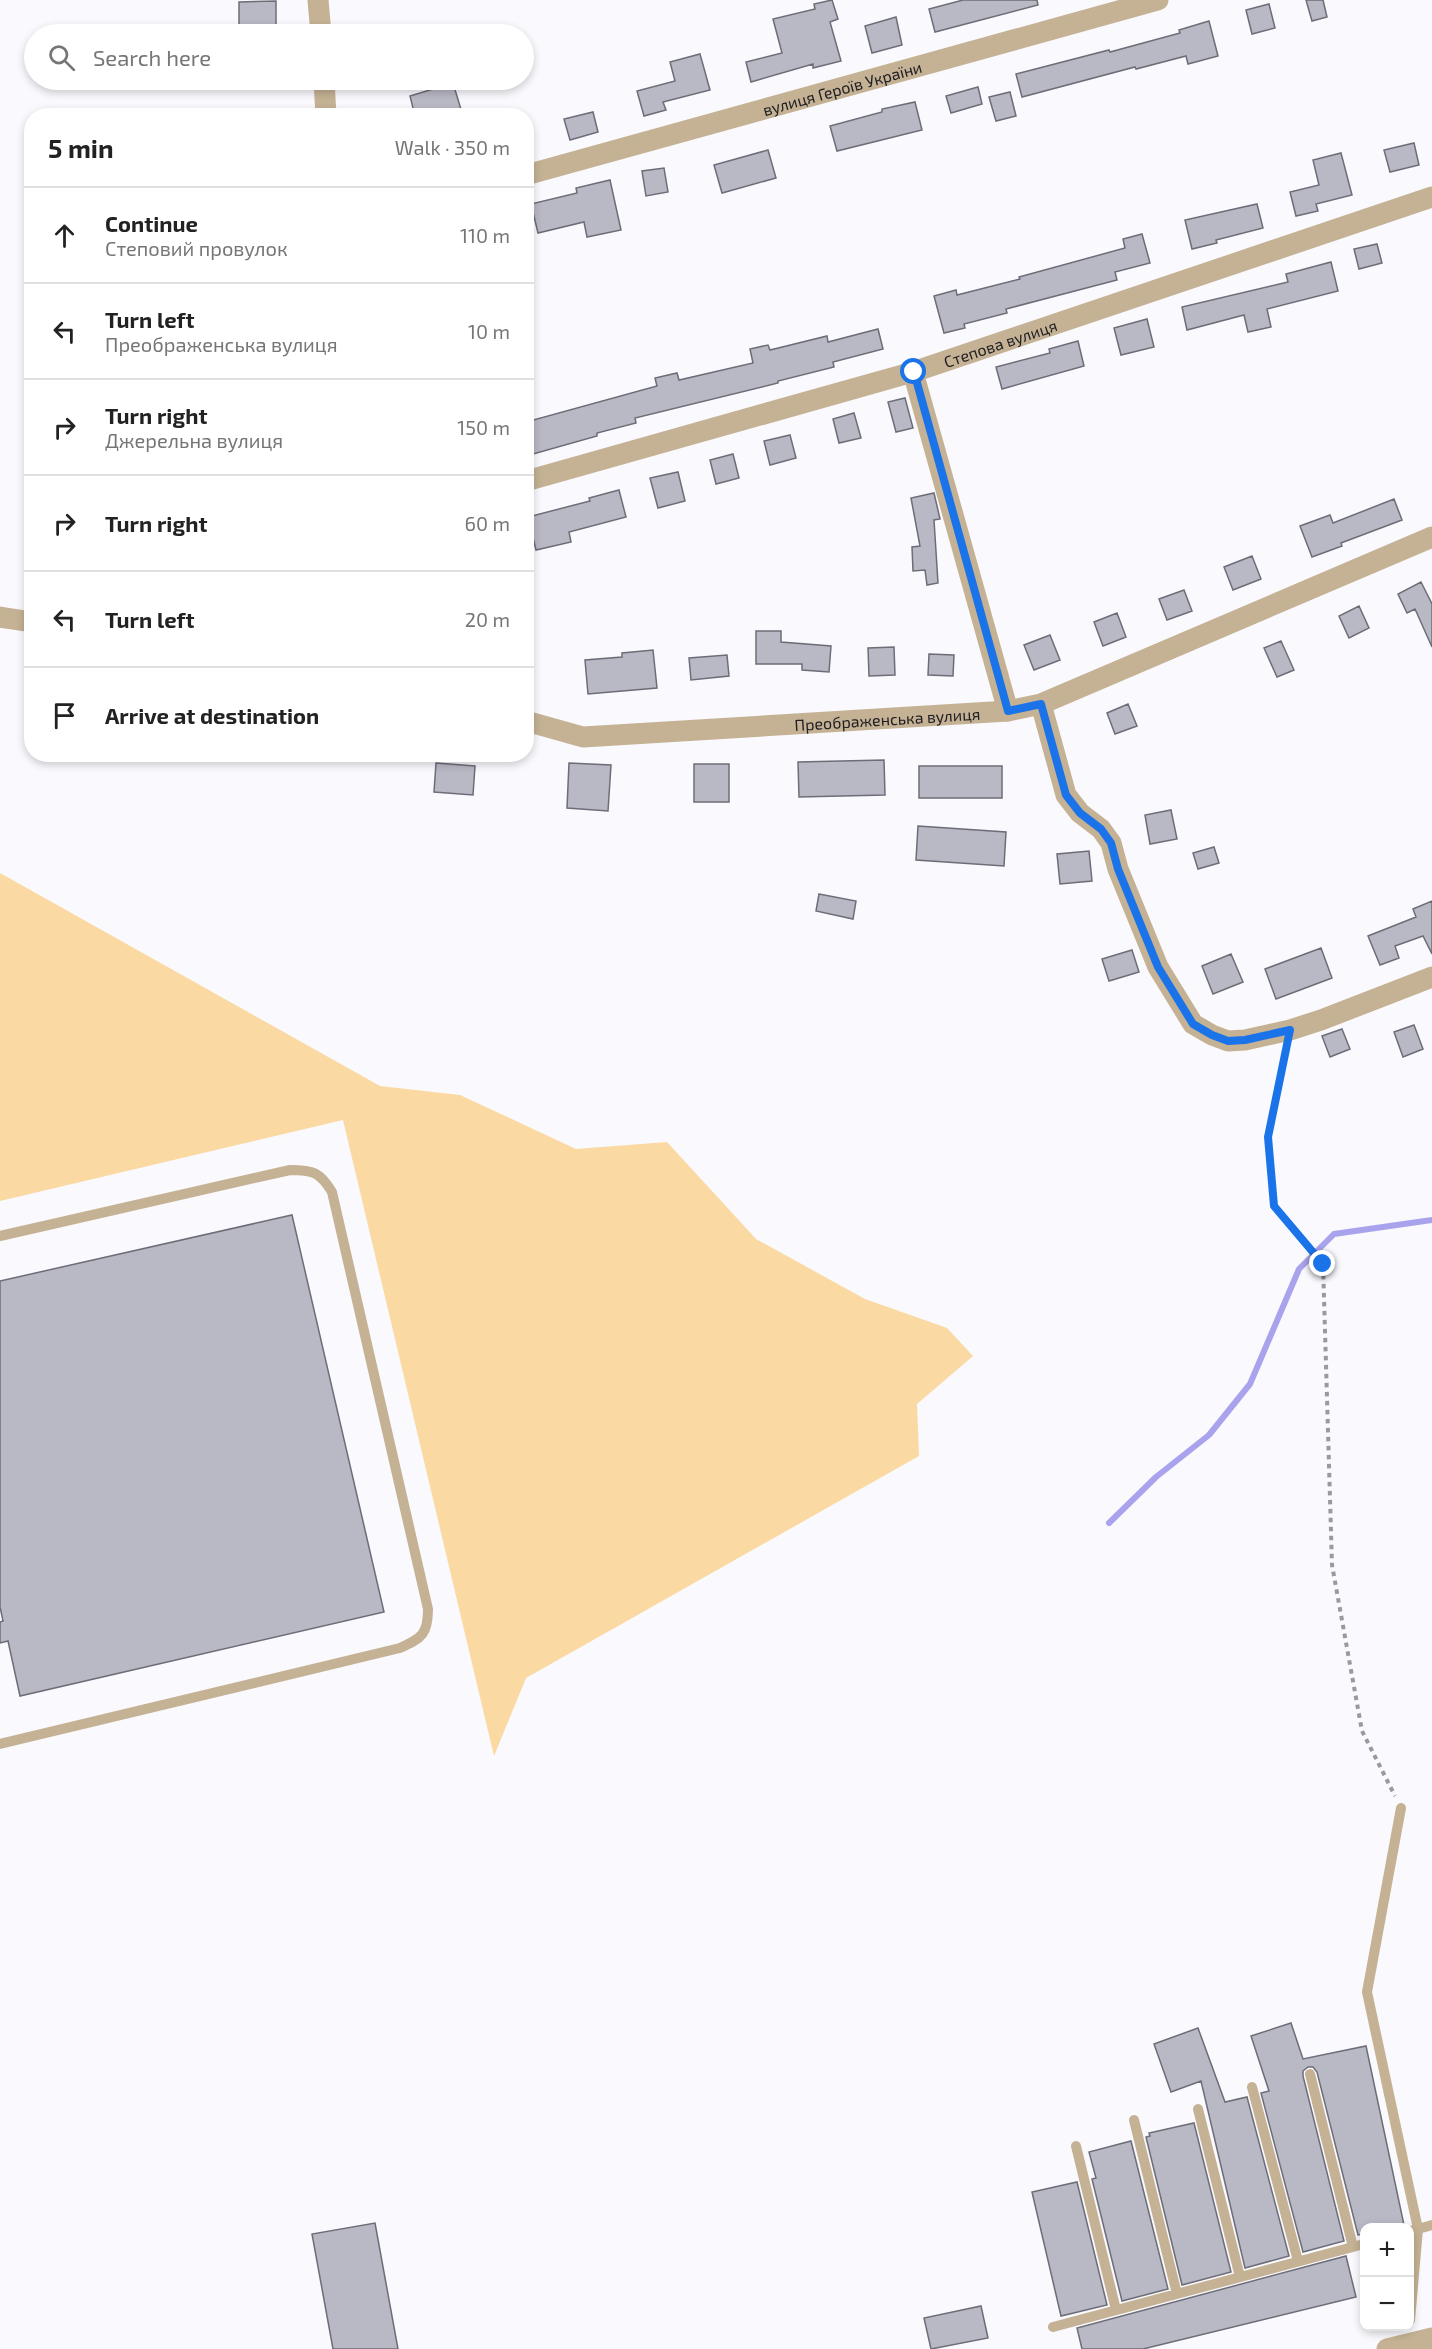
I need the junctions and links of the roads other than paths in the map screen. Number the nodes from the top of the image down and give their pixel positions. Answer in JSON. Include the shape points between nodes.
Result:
{"nodes":[{"id":1,"x":318,"y":0,"type":"edge"},
{"id":2,"x":1158,"y":0,"type":"edge"},
{"id":3,"x":320,"y":24,"type":"edge"},
{"id":4,"x":325,"y":90,"type":"edge"},
{"id":5,"x":326,"y":108,"type":"edge"},
{"id":6,"x":534,"y":173,"type":"edge"},
{"id":7,"x":1432,"y":197,"type":"edge"},
{"id":8,"x":914,"y":372,"type":"junction"},
{"id":9,"x":534,"y":480,"type":"edge"},
{"id":10,"x":1432,"y":537,"type":"edge"},
{"id":11,"x":0,"y":617,"type":"edge"},
{"id":12,"x":24,"y":621,"type":"edge"},
{"id":13,"x":1041,"y":704,"type":"junction"},
{"id":14,"x":1008,"y":711,"type":"junction"},
{"id":15,"x":534,"y":723,"type":"edge"},
{"id":16,"x":1432,"y":977,"type":"edge"},
{"id":17,"x":0,"y":1236,"type":"edge"},
{"id":18,"x":0,"y":1744,"type":"edge"},
{"id":19,"x":1401,"y":1808,"type":"road end"},
{"id":20,"x":1310,"y":2073,"type":"dead end"},
{"id":21,"x":1252,"y":2087,"type":"dead end"},
{"id":22,"x":1198,"y":2109,"type":"dead end"},
{"id":23,"x":1134,"y":2120,"type":"dead end"},
{"id":24,"x":1076,"y":2146,"type":"dead end"},
{"id":25,"x":1413,"y":2223,"type":"edge"},
{"id":26,"x":1432,"y":2225,"type":"edge"},
{"id":27,"x":1414,"y":2230,"type":"edge"},
{"id":28,"x":1359,"y":2245,"type":"edge"},
{"id":29,"x":1298,"y":2261,"type":"junction"},
{"id":30,"x":1240,"y":2277,"type":"junction"},
{"id":31,"x":1177,"y":2294,"type":"junction"},
{"id":32,"x":1116,"y":2310,"type":"junction"},
{"id":33,"x":1053,"y":2326,"type":"dead end"},
{"id":34,"x":1432,"y":2338,"type":"edge"},
{"id":35,"x":1401,"y":2340,"type":"edge"}],
"edges":[{"from":1,"to":3,"type":"street"},
{"from":2,"to":6,"type":"street","name":"вулиця Героїв України"},
{"from":4,"to":5,"type":"street"},
{"from":7,"to":8,"type":"street","name":"Степова вулиця"},
{"from":8,"to":9,"type":"street","name":"Степова вулиця"},
{"from":8,"to":14,"type":"street"},
{"from":10,"to":13,"type":"street","name":"Преображенська вулиця"},
{"from":11,"to":12,"type":"street"},
{"from":13,"to":14,"type":"street","name":"Преображенська вулиця"},
{"from":13,"to":16,"type":"street","via":[[1066,795],[1111,843],[1158,967],[1193,1024],[1228,1041],[1245,1040],[1290,1030]]},
{"from":14,"to":15,"type":"street","name":"Преображенська вулиця","via":[[583,736]]},
{"from":17,"to":18,"type":"lane","via":[[290,1170],[309,1170],[323,1177],[332,1192],[428,1609],[428,1625],[419,1639],[400,1648]]},
{"from":19,"to":25,"type":"lane","via":[[1367,1992]]},
{"from":20,"to":28,"type":"lane"},
{"from":21,"to":29,"type":"lane"},
{"from":22,"to":30,"type":"lane"},
{"from":23,"to":31,"type":"lane"},
{"from":24,"to":32,"type":"lane"},
{"from":26,"to":27,"type":"lane"},
{"from":28,"to":29,"type":"lane"},
{"from":29,"to":30,"type":"lane"},
{"from":30,"to":31,"type":"lane"},
{"from":31,"to":32,"type":"lane"},
{"from":32,"to":33,"type":"lane"},
{"from":34,"to":35,"type":"street"}]}
